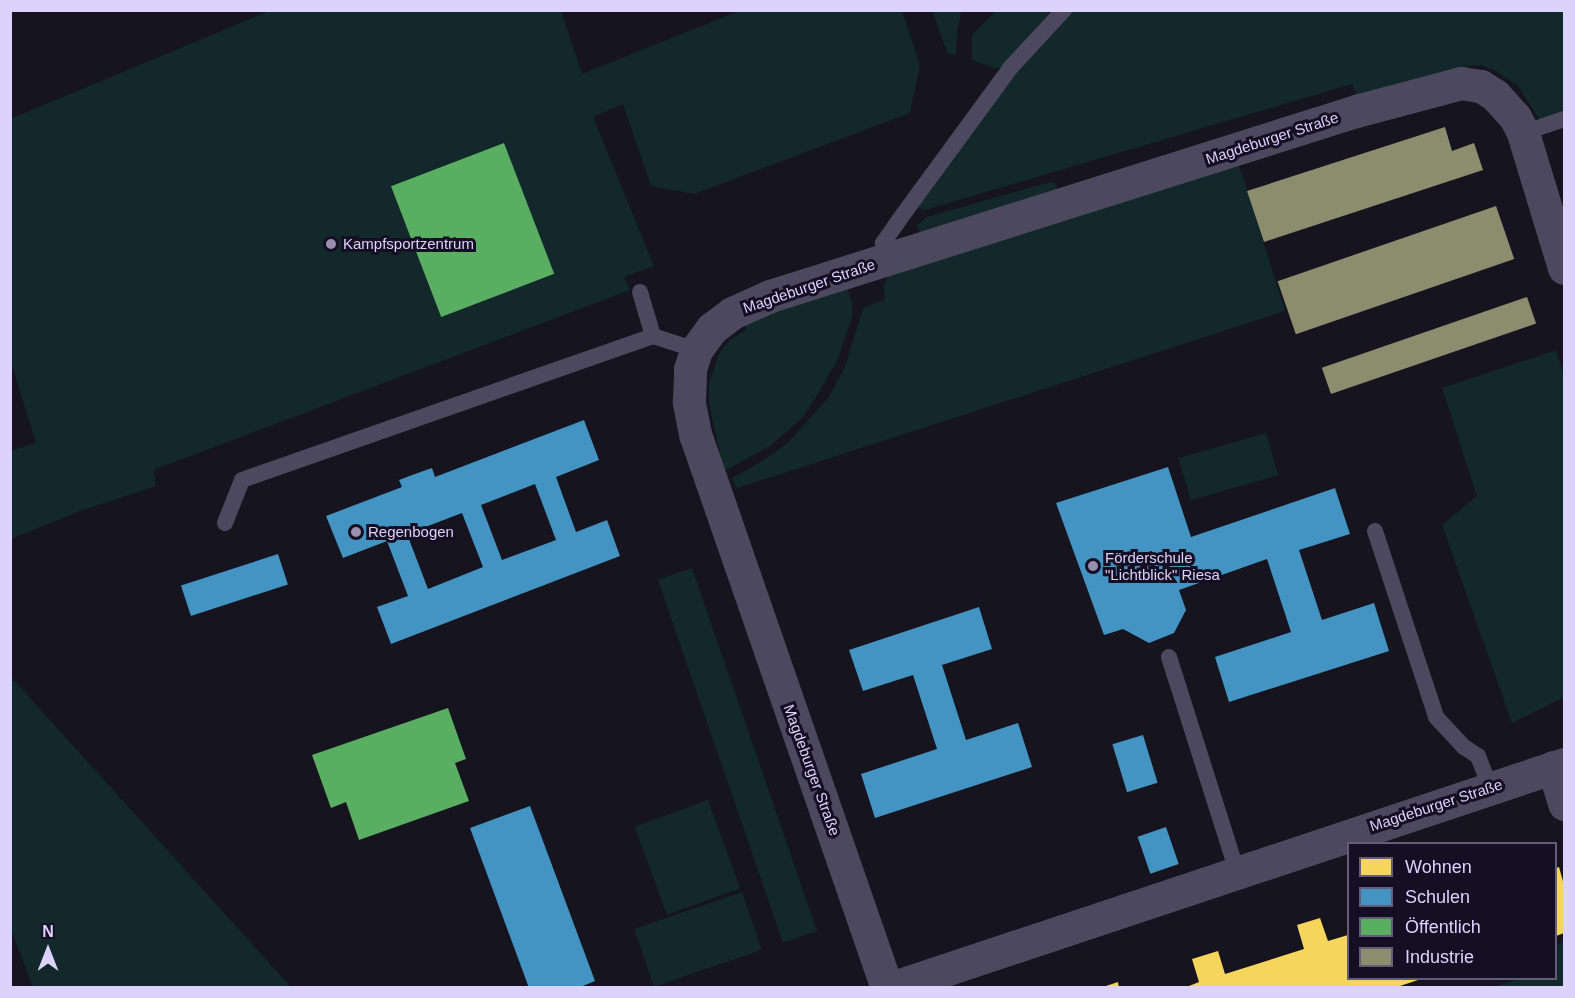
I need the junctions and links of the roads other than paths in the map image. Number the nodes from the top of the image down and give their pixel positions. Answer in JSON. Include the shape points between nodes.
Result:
{"nodes":[{"id":1,"x":1064,"y":10,"type":"edge"},
{"id":2,"x":1564,"y":119,"type":"edge"},
{"id":3,"x":1522,"y":133,"type":"junction"},
{"id":4,"x":1563,"y":259,"type":"edge"},
{"id":5,"x":885,"y":260,"type":"junction"},
{"id":6,"x":640,"y":292,"type":"dead end"},
{"id":7,"x":653,"y":336,"type":"junction"},
{"id":8,"x":696,"y":350,"type":"junction"},
{"id":9,"x":225,"y":523,"type":"dead end"},
{"id":10,"x":1375,"y":531,"type":"dead end"},
{"id":11,"x":1169,"y":657,"type":"dead end"},
{"id":12,"x":1559,"y":765,"type":"edge"},
{"id":13,"x":1490,"y":788,"type":"junction"},
{"id":14,"x":1564,"y":804,"type":"edge"},
{"id":15,"x":1237,"y":871,"type":"junction"},
{"id":16,"x":970,"y":974,"type":"edge"},
{"id":17,"x":889,"y":987,"type":"edge"}],
"edges":[{"from":1,"to":5,"type":"lane","via":[[1011,68],[913,201],[883,243]]},
{"from":2,"to":3,"type":"lane"},
{"from":3,"to":4,"type":"street"},
{"from":3,"to":5,"type":"street","name":"Magdeburger Straße","via":[[1505,105],[1481,86],[1461,83],[1345,115]]},
{"from":5,"to":8,"type":"street","name":"Magdeburger Straße","via":[[748,304],[711,329]]},
{"from":6,"to":7,"type":"lane"},
{"from":7,"to":8,"type":"lane"},
{"from":7,"to":9,"type":"lane","via":[[242,480]]},
{"from":8,"to":17,"type":"street","name":"Magdeburger Straße","via":[[690,369],[689,402],[695,434]]},
{"from":10,"to":13,"type":"lane","via":[[1436,717],[1478,756]]},
{"from":11,"to":15,"type":"lane"},
{"from":12,"to":13,"type":"street","name":"Magdeburger Straße"},
{"from":12,"to":14,"type":"street"},
{"from":13,"to":15,"type":"street","name":"Magdeburger Straße"},
{"from":15,"to":16,"type":"street","name":"Magdeburger Straße"},
{"from":16,"to":17,"type":"street","name":"Magdeburger Straße"}]}
